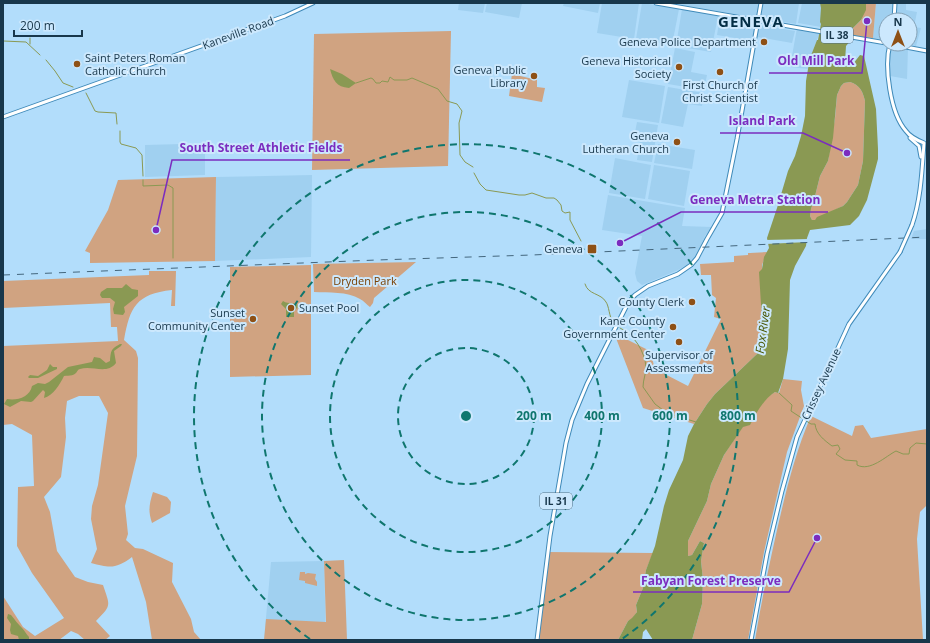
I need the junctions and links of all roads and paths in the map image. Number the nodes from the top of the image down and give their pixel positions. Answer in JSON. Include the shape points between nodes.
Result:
{"nodes":[{"id":1,"x":313,"y":3,"type":"edge"},
{"id":2,"x":656,"y":3,"type":"edge"},
{"id":3,"x":761,"y":3,"type":"edge"},
{"id":4,"x":758,"y":21,"type":"junction"},
{"id":5,"x":878,"y":42,"type":"edge"},
{"id":6,"x":888,"y":52,"type":"edge"},
{"id":7,"x":3,"y":117,"type":"edge"},
{"id":8,"x":906,"y":132,"type":"junction"},
{"id":9,"x":922,"y":169,"type":"junction"},
{"id":10,"x":537,"y":640,"type":"edge"},
{"id":11,"x":751,"y":640,"type":"edge"}],
"edges":[{"from":1,"to":7,"type":"main road","name":"Kaneville Road","via":[[286,16]]},
{"from":2,"to":4,"type":"main road","number":"IL 38"},
{"from":3,"to":4,"type":"main road","number":"IL 31"},
{"from":4,"to":5,"type":"main road","number":"IL 38"},
{"from":4,"to":10,"type":"main road","number":"IL 31","via":[[722,213],[693,262],[682,272],[640,291],[628,304],[587,384],[572,420],[550,536]]},
{"from":6,"to":8,"type":"main road","via":[[891,97]]},
{"from":8,"to":9,"type":"main road","via":[[920,149]]},
{"from":8,"to":9,"type":"main road","name":"Crissey Avenue","via":[[924,143]]},
{"from":9,"to":11,"type":"main road","name":"Crissey Avenue","bridge":true,"via":[[915,215],[900,252],[848,324],[802,423],[780,498]]}]}
